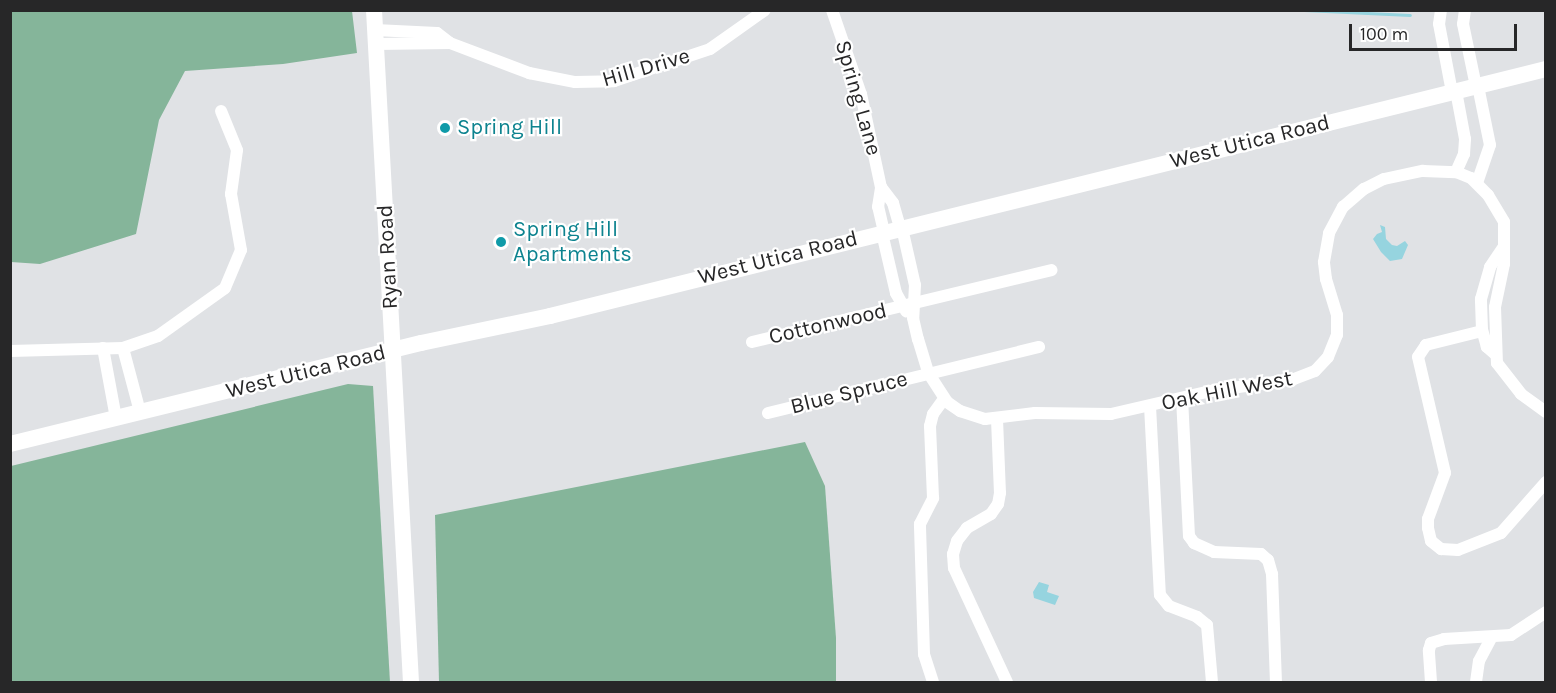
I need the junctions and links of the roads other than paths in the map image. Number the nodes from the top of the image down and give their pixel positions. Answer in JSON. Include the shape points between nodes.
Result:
{"nodes":[{"id":1,"x":374,"y":10,"type":"edge"},
{"id":2,"x":765,"y":10,"type":"edge"},
{"id":3,"x":832,"y":10,"type":"edge"},
{"id":4,"x":1441,"y":10,"type":"edge"},
{"id":5,"x":1465,"y":10,"type":"edge"},
{"id":6,"x":375,"y":37,"type":"junction"},
{"id":7,"x":1545,"y":69,"type":"edge"},
{"id":8,"x":1477,"y":86,"type":"junction"},
{"id":9,"x":1454,"y":92,"type":"junction"},
{"id":10,"x":221,"y":111,"type":"dead end"},
{"id":11,"x":1456,"y":172,"type":"junction"},
{"id":12,"x":1477,"y":183,"type":"junction"},
{"id":13,"x":892,"y":230,"type":"junction"},
{"id":14,"x":1504,"y":246,"type":"junction"},
{"id":15,"x":1051,"y":270,"type":"dead end"},
{"id":16,"x":915,"y":303,"type":"junction"},
{"id":17,"x":903,"y":307,"type":"junction"},
{"id":18,"x":913,"y":318,"type":"junction"},
{"id":19,"x":1482,"y":331,"type":"junction"},
{"id":20,"x":752,"y":342,"type":"dead end"},
{"id":21,"x":1039,"y":347,"type":"dead end"},
{"id":22,"x":103,"y":348,"type":"junction"},
{"id":23,"x":123,"y":348,"type":"junction"},
{"id":24,"x":394,"y":350,"type":"junction"},
{"id":25,"x":10,"y":351,"type":"edge"},
{"id":26,"x":1495,"y":354,"type":"junction"},
{"id":27,"x":929,"y":374,"type":"junction"},
{"id":28,"x":1182,"y":398,"type":"junction"},
{"id":29,"x":944,"y":399,"type":"junction"},
{"id":30,"x":1150,"y":406,"type":"junction"},
{"id":31,"x":140,"y":412,"type":"junction"},
{"id":32,"x":1545,"y":412,"type":"edge"},
{"id":33,"x":768,"y":413,"type":"dead end"},
{"id":34,"x":116,"y":418,"type":"junction"},
{"id":35,"x":997,"y":419,"type":"junction"},
{"id":36,"x":10,"y":444,"type":"edge"},
{"id":37,"x":1545,"y":482,"type":"edge"},
{"id":38,"x":1545,"y":612,"type":"edge"},
{"id":39,"x":1491,"y":638,"type":"junction"},
{"id":40,"x":411,"y":682,"type":"edge"},
{"id":41,"x":933,"y":682,"type":"edge"},
{"id":42,"x":1007,"y":682,"type":"edge"},
{"id":43,"x":1212,"y":682,"type":"edge"},
{"id":44,"x":1276,"y":682,"type":"edge"},
{"id":45,"x":1431,"y":682,"type":"edge"},
{"id":46,"x":1476,"y":682,"type":"edge"}],
"edges":[{"from":1,"to":6,"type":"street","name":"Ryan Road"},
{"from":2,"to":6,"type":"street","name":"Hill Drive","via":[[710,49],[632,77],[598,83],[562,81],[530,73],[450,43]]},
{"from":3,"to":13,"type":"street","name":"Spring Lane","via":[[861,94],[881,187],[878,207]]},
{"from":4,"to":9,"type":"street","via":[[1439,24]]},
{"from":5,"to":8,"type":"street","via":[[1464,24]]},
{"from":6,"to":24,"type":"street","name":"Ryan Road"},
{"from":7,"to":8,"type":"street","name":"West Utica Road"},
{"from":8,"to":9,"type":"street","name":"West Utica Road"},
{"from":8,"to":12,"type":"street","via":[[1490,145]]},
{"from":9,"to":11,"type":"street","via":[[1466,139]]},
{"from":9,"to":13,"type":"street","name":"West Utica Road"},
{"from":10,"to":23,"type":"street","via":[[237,150],[231,194],[241,250],[225,288],[158,336]]},
{"from":11,"to":12,"type":"street"},
{"from":11,"to":28,"type":"street","name":"Oak Hill West","via":[[1423,171],[1384,179],[1364,189],[1343,207],[1329,233],[1324,262],[1337,315],[1337,335],[1319,368],[1294,379]]},
{"from":12,"to":14,"type":"street","via":[[1502,216]]},
{"from":13,"to":16,"type":"street","via":[[915,285]]},
{"from":13,"to":17,"type":"street","via":[[897,293]]},
{"from":13,"to":24,"type":"street","name":"West Utica Road","via":[[550,316]]},
{"from":14,"to":19,"type":"street","via":[[1484,281]]},
{"from":14,"to":26,"type":"street","via":[[1495,307]]},
{"from":15,"to":16,"type":"street","name":"Cottonwood"},
{"from":16,"to":17,"type":"street","name":"Cottonwood"},
{"from":16,"to":18,"type":"street"},
{"from":17,"to":18,"type":"street"},
{"from":17,"to":20,"type":"street","name":"Cottonwood"},
{"from":18,"to":27,"type":"street"},
{"from":19,"to":26,"type":"street"},
{"from":19,"to":37,"type":"street","via":[[1426,345],[1418,357],[1445,473],[1428,519],[1431,540],[1441,549],[1458,550],[1501,533]]},
{"from":21,"to":27,"type":"street","name":"Blue Spruce"},
{"from":22,"to":23,"type":"street"},
{"from":22,"to":25,"type":"street"},
{"from":22,"to":34,"type":"street"},
{"from":23,"to":31,"type":"street"},
{"from":24,"to":31,"type":"street","name":"West Utica Road"},
{"from":24,"to":40,"type":"street","name":"Ryan Road"},
{"from":26,"to":32,"type":"street","via":[[1497,363],[1521,394]]},
{"from":27,"to":29,"type":"street"},
{"from":27,"to":33,"type":"street","name":"Blue Spruce"},
{"from":28,"to":30,"type":"street","name":"Oak Hill West"},
{"from":28,"to":44,"type":"street","via":[[1189,536],[1194,543],[1214,552],[1261,554],[1268,560],[1272,574]]},
{"from":29,"to":35,"type":"street","name":"Oak Hill West","via":[[965,413]]},
{"from":29,"to":41,"type":"street","via":[[931,419],[933,498],[920,524],[924,654]]},
{"from":30,"to":35,"type":"street","name":"Oak Hill West","via":[[1111,414],[1035,413]]},
{"from":30,"to":43,"type":"street","via":[[1160,595],[1169,606],[1207,625]]},
{"from":31,"to":34,"type":"street","name":"West Utica Road"},
{"from":34,"to":36,"type":"street","name":"West Utica Road"},
{"from":35,"to":42,"type":"street","via":[[998,504],[991,514],[967,528],[953,554],[954,568]]},
{"from":38,"to":39,"type":"street","via":[[1511,635]]},
{"from":39,"to":45,"type":"street","via":[[1447,638],[1431,643]]},
{"from":39,"to":46,"type":"street","via":[[1479,661]]}]}
